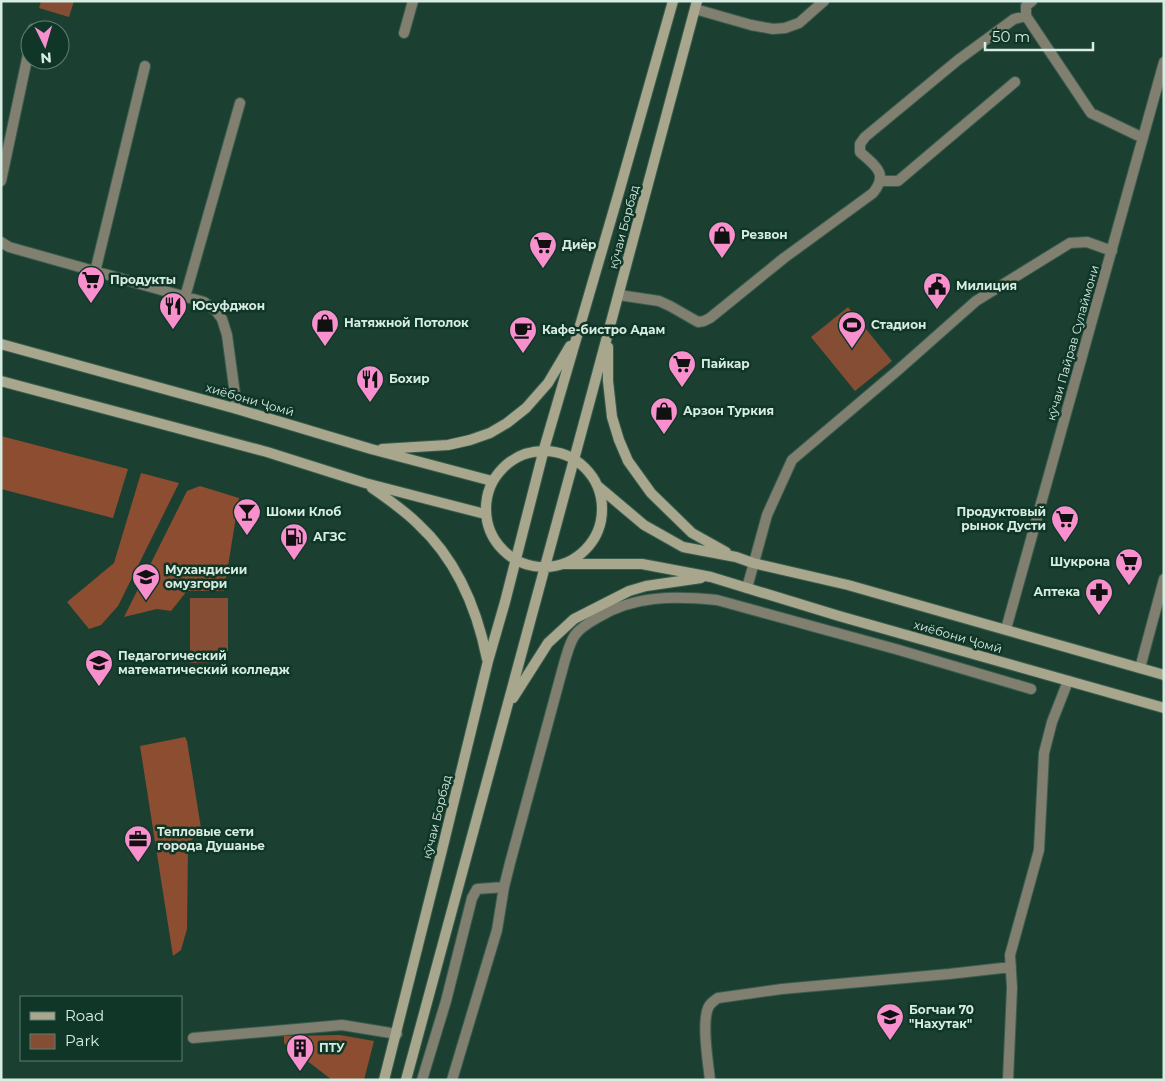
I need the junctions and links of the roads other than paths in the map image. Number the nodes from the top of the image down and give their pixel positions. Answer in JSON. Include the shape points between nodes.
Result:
{"nodes":[{"id":1,"x":413,"y":1,"type":"edge"},
{"id":2,"x":672,"y":1,"type":"edge"},
{"id":3,"x":824,"y":1,"type":"edge"},
{"id":4,"x":1032,"y":1,"type":"edge"},
{"id":5,"x":696,"y":5,"type":"edge"},
{"id":6,"x":1026,"y":16,"type":"junction"},
{"id":7,"x":404,"y":33,"type":"dead end"},
{"id":8,"x":1164,"y":62,"type":"edge"},
{"id":9,"x":144,"y":66,"type":"dead end"},
{"id":10,"x":25,"y":70,"type":"edge"},
{"id":11,"x":1015,"y":82,"type":"dead end"},
{"id":12,"x":240,"y":103,"type":"dead end"},
{"id":13,"x":1143,"y":138,"type":"junction"},
{"id":14,"x":1,"y":181,"type":"edge"},
{"id":15,"x":880,"y":181,"type":"junction"},
{"id":16,"x":1,"y":242,"type":"edge"},
{"id":17,"x":1112,"y":251,"type":"junction"},
{"id":18,"x":95,"y":272,"type":"junction"},
{"id":19,"x":619,"y":295,"type":"junction"},
{"id":20,"x":185,"y":297,"type":"junction"},
{"id":21,"x":578,"y":332,"type":"junction"},
{"id":22,"x":608,"y":332,"type":"junction"},
{"id":23,"x":1,"y":344,"type":"edge"},
{"id":24,"x":1,"y":381,"type":"edge"},
{"id":25,"x":237,"y":409,"type":"junction"},
{"id":26,"x":371,"y":449,"type":"junction"},
{"id":27,"x":544,"y":449,"type":"junction"},
{"id":28,"x":575,"y":459,"type":"junction"},
{"id":29,"x":492,"y":481,"type":"junction"},
{"id":30,"x":365,"y":483,"type":"junction"},
{"id":31,"x":599,"y":487,"type":"junction"},
{"id":32,"x":485,"y":514,"type":"junction"},
{"id":33,"x":745,"y":560,"type":"junction"},
{"id":34,"x":516,"y":561,"type":"junction"},
{"id":35,"x":563,"y":564,"type":"junction"},
{"id":36,"x":544,"y":568,"type":"junction"},
{"id":37,"x":711,"y":577,"type":"junction"},
{"id":38,"x":1164,"y":579,"type":"edge"},
{"id":39,"x":747,"y":588,"type":"junction"},
{"id":40,"x":629,"y":591,"type":"junction"},
{"id":41,"x":632,"y":603,"type":"junction"},
{"id":42,"x":839,"y":616,"type":"junction"},
{"id":43,"x":1006,"y":630,"type":"junction"},
{"id":44,"x":560,"y":631,"type":"junction"},
{"id":45,"x":834,"y":632,"type":"junction"},
{"id":46,"x":572,"y":639,"type":"junction"},
{"id":47,"x":488,"y":661,"type":"junction"},
{"id":48,"x":1140,"y":668,"type":"junction"},
{"id":49,"x":1164,"y":675,"type":"edge"},
{"id":50,"x":1068,"y":681,"type":"junction"},
{"id":51,"x":1031,"y":689,"type":"dead end"},
{"id":52,"x":508,"y":707,"type":"junction"},
{"id":53,"x":1164,"y":708,"type":"edge"},
{"id":54,"x":504,"y":887,"type":"junction"},
{"id":55,"x":1011,"y":967,"type":"junction"},
{"id":56,"x":396,"y":1034,"type":"junction"},
{"id":57,"x":193,"y":1038,"type":"dead end"},
{"id":58,"x":384,"y":1080,"type":"edge"},
{"id":59,"x":406,"y":1080,"type":"edge"},
{"id":60,"x":422,"y":1080,"type":"edge"},
{"id":61,"x":452,"y":1080,"type":"edge"},
{"id":62,"x":710,"y":1080,"type":"edge"},
{"id":63,"x":1008,"y":1080,"type":"edge"}],
"edges":[{"from":1,"to":7,"type":"street"},
{"from":2,"to":21,"type":"main road","name":"кӯчаи Борбад"},
{"from":3,"to":5,"type":"street","via":[[799,23],[773,29],[751,25]]},
{"from":4,"to":6,"type":"street","via":[[1026,6]]},
{"from":5,"to":19,"type":"main road","name":"кӯчаи Борбад"},
{"from":6,"to":13,"type":"street","via":[[1091,113]]},
{"from":6,"to":15,"type":"street","via":[[1014,19],[958,60],[865,137],[860,144],[860,152],[877,168]]},
{"from":8,"to":13,"type":"street","name":"кӯчаи Пайрав Сулаймони"},
{"from":9,"to":18,"type":"street"},
{"from":10,"to":14,"type":"street"},
{"from":11,"to":15,"type":"street","via":[[898,181]]},
{"from":12,"to":20,"type":"street"},
{"from":13,"to":17,"type":"street","name":"кӯчаи Пайрав Сулаймони"},
{"from":15,"to":19,"type":"street","via":[[873,193],[704,321],[697,321],[659,301]]},
{"from":16,"to":18,"type":"street"},
{"from":17,"to":33,"type":"street","via":[[1087,242],[1070,244],[976,301],[792,460]]},
{"from":17,"to":43,"type":"street","name":"кӯчаи Пайрав Сулаймони"},
{"from":18,"to":20,"type":"street"},
{"from":19,"to":22,"type":"main road","name":"кӯчаи Борбад"},
{"from":20,"to":25,"type":"street","via":[[204,302],[222,319]]},
{"from":21,"to":26,"type":"main road","via":[[548,383],[526,408],[490,433],[448,445]]},
{"from":21,"to":27,"type":"main road","name":"кӯчаи Борбад"},
{"from":22,"to":28,"type":"main road","name":"кӯчаи Борбад"},
{"from":22,"to":33,"type":"main road","via":[[612,417],[628,461],[651,493],[692,533]]},
{"from":23,"to":25,"type":"main road","name":"хиёбони Ҷомӣ"},
{"from":24,"to":30,"type":"main road","via":[[267,452]]},
{"from":25,"to":26,"type":"main road","name":"хиёбони Ҷомӣ"},
{"from":26,"to":29,"type":"main road","name":"хиёбони Ҷомӣ"},
{"from":27,"to":28,"type":"main road"},
{"from":27,"to":29,"type":"main road","via":[[516,457]]},
{"from":27,"to":34,"type":"main road","name":"кӯчаи Борбад"},
{"from":28,"to":31,"type":"main road","via":[[589,471]]},
{"from":28,"to":36,"type":"main road","name":"кӯчаи Борбад"},
{"from":29,"to":32,"type":"main road","via":[[486,497]]},
{"from":30,"to":32,"type":"main road"},
{"from":30,"to":47,"type":"main road","via":[[419,524],[453,567],[468,595]]},
{"from":31,"to":33,"type":"main road","via":[[644,525],[683,547]]},
{"from":31,"to":35,"type":"main road","via":[[603,505],[601,523],[593,541],[580,555]]},
{"from":32,"to":34,"type":"main road","via":[[490,533],[501,549]]},
{"from":33,"to":39,"type":"street"},
{"from":33,"to":43,"type":"main road","name":"хиёбони Ҷомӣ","via":[[848,585]]},
{"from":34,"to":36,"type":"main road"},
{"from":34,"to":47,"type":"main road","name":"кӯчаи Борбад"},
{"from":35,"to":36,"type":"main road"},
{"from":35,"to":37,"type":"main road","name":"хиёбони Ҷомӣ","via":[[642,564]]},
{"from":36,"to":52,"type":"main road","name":"кӯчаи Борбад"},
{"from":37,"to":39,"type":"main road","name":"хиёбони Ҷомӣ"},
{"from":37,"to":40,"type":"main road"},
{"from":38,"to":48,"type":"street"},
{"from":39,"to":42,"type":"main road","name":"хиёбони Ҷомӣ"},
{"from":40,"to":41,"type":"street"},
{"from":40,"to":44,"type":"main road","via":[[574,619]]},
{"from":41,"to":45,"type":"street","via":[[671,598],[717,600]]},
{"from":41,"to":46,"type":"street","via":[[606,613]]},
{"from":42,"to":45,"type":"street"},
{"from":42,"to":50,"type":"main road","name":"хиёбони Ҷомӣ"},
{"from":43,"to":48,"type":"main road","name":"хиёбони Ҷомӣ"},
{"from":44,"to":46,"type":"street"},
{"from":44,"to":52,"type":"main road","via":[[548,643]]},
{"from":45,"to":51,"type":"street"},
{"from":46,"to":54,"type":"street"},
{"from":47,"to":56,"type":"main road","name":"кӯчаи Борбад"},
{"from":48,"to":49,"type":"main road","name":"хиёбони Ҷомӣ"},
{"from":50,"to":53,"type":"main road","name":"хиёбони Ҷомӣ"},
{"from":50,"to":55,"type":"street","via":[[1044,753],[1039,850],[1010,955]]},
{"from":52,"to":59,"type":"main road","name":"кӯчаи Борбад"},
{"from":54,"to":60,"type":"street","via":[[477,889],[472,898]]},
{"from":54,"to":61,"type":"street","via":[[497,930]]},
{"from":55,"to":62,"type":"street","via":[[718,998],[710,1004],[705,1026]]},
{"from":55,"to":63,"type":"street"},
{"from":56,"to":57,"type":"street","via":[[342,1025]]},
{"from":56,"to":58,"type":"main road","name":"кӯчаи Борбад"}]}
